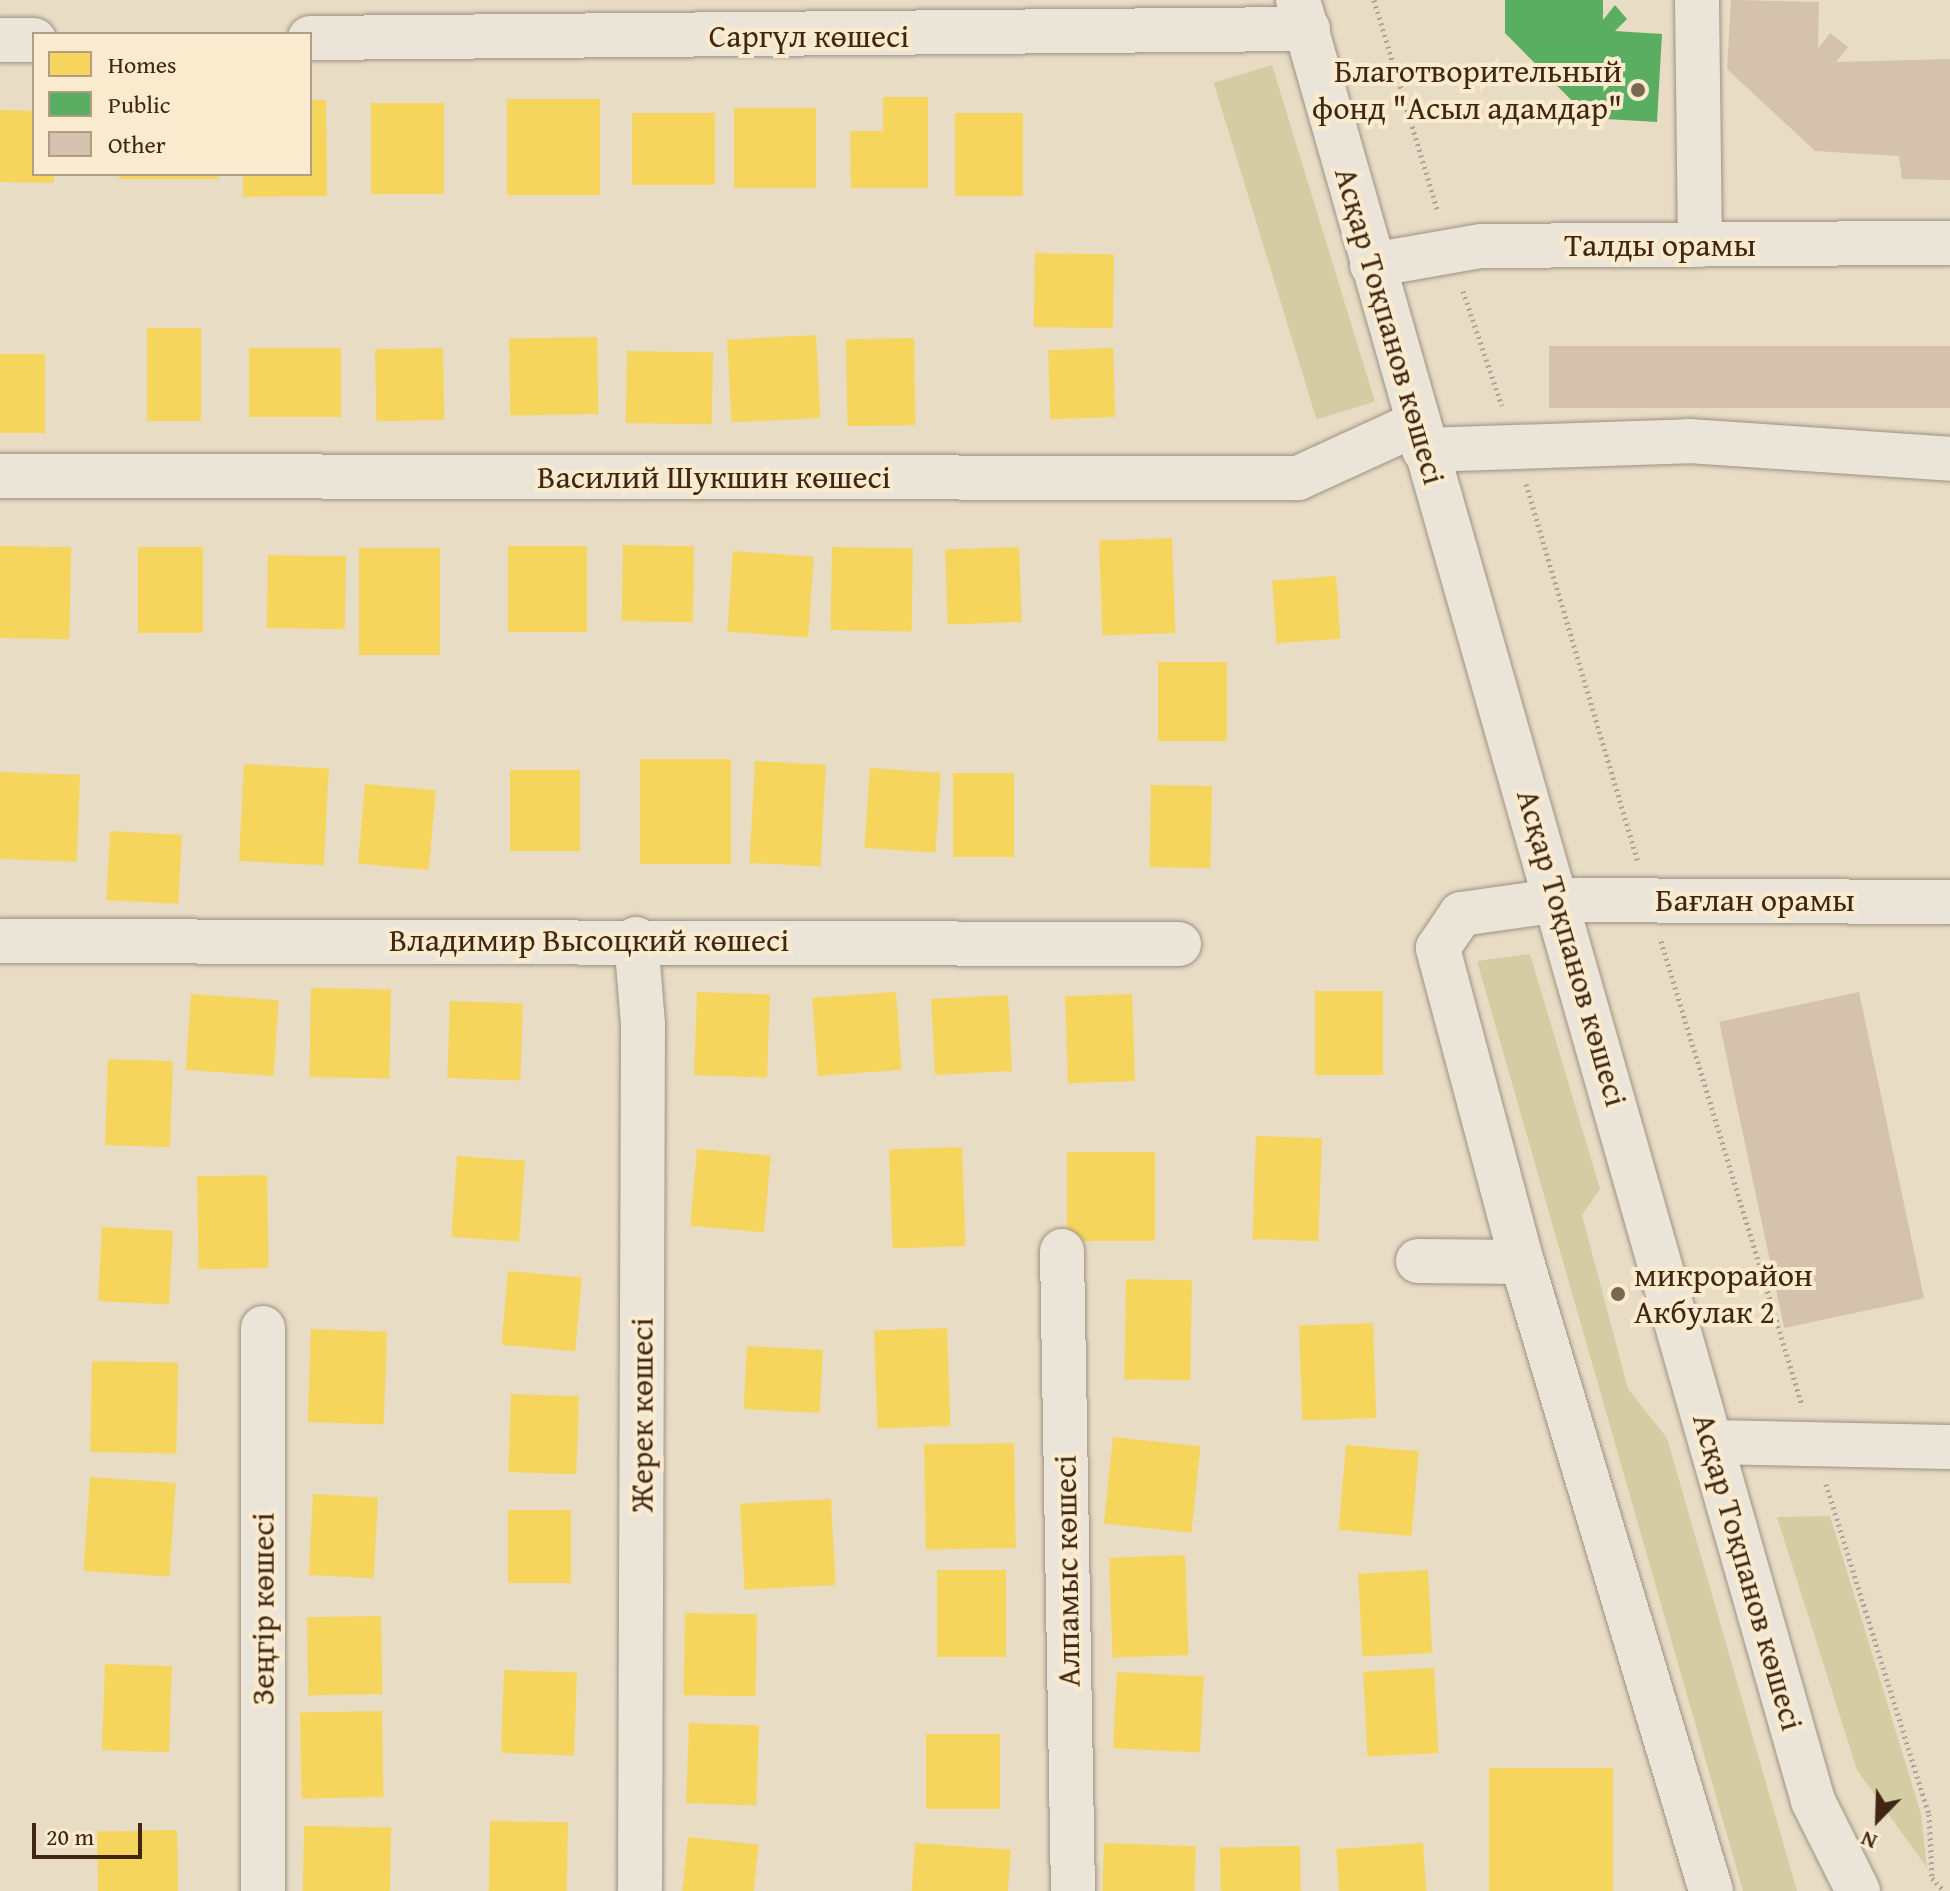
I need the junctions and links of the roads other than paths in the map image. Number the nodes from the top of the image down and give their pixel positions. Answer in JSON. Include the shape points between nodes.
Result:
{"nodes":[{"id":1,"x":1697,"y":0,"type":"edge"},
{"id":2,"x":1303,"y":14,"type":"edge"},
{"id":3,"x":1152,"y":17,"type":"edge"},
{"id":4,"x":312,"y":38,"type":"edge"},
{"id":5,"x":0,"y":40,"type":"edge"},
{"id":6,"x":32,"y":40,"type":"edge"},
{"id":7,"x":1950,"y":243,"type":"edge"},
{"id":8,"x":1700,"y":245,"type":"junction"},
{"id":9,"x":1372,"y":265,"type":"junction"},
{"id":10,"x":1420,"y":437,"type":"junction"},
{"id":11,"x":1950,"y":459,"type":"edge"},
{"id":12,"x":0,"y":476,"type":"edge"},
{"id":13,"x":1560,"y":900,"type":"junction"},
{"id":14,"x":1950,"y":902,"type":"edge"},
{"id":15,"x":636,"y":939,"type":"junction"},
{"id":16,"x":0,"y":941,"type":"edge"},
{"id":17,"x":1179,"y":944,"type":"dead end"},
{"id":18,"x":1062,"y":1251,"type":"dead end"},
{"id":19,"x":1418,"y":1261,"type":"dead end"},
{"id":20,"x":1522,"y":1262,"type":"junction"},
{"id":21,"x":263,"y":1328,"type":"dead end"},
{"id":22,"x":1711,"y":1442,"type":"junction"},
{"id":23,"x":1950,"y":1447,"type":"edge"},
{"id":24,"x":263,"y":1891,"type":"edge"},
{"id":25,"x":640,"y":1891,"type":"edge"},
{"id":26,"x":1073,"y":1891,"type":"edge"},
{"id":27,"x":1711,"y":1891,"type":"edge"},
{"id":28,"x":1858,"y":1891,"type":"edge"}],
"edges":[{"from":1,"to":8,"type":"street"},
{"from":2,"to":3,"type":"street","name":"Саргүл көшесі"},
{"from":2,"to":9,"type":"street","name":"Асқар Тоқпанов көшесі"},
{"from":3,"to":4,"type":"street","name":"Саргүл көшесі"},
{"from":5,"to":6,"type":"street"},
{"from":7,"to":8,"type":"street","name":"Талды орамы"},
{"from":8,"to":9,"type":"street","name":"Талды орамы","via":[[1449,251]]},
{"from":9,"to":10,"type":"street","name":"Асқар Тоқпанов көшесі"},
{"from":10,"to":11,"type":"street","via":[[1515,444],[1689,441]]},
{"from":10,"to":12,"type":"street","name":"Василий Шукшин көшесі","via":[[1298,478]]},
{"from":10,"to":13,"type":"street","name":"Асқар Тоқпанов көшесі"},
{"from":13,"to":14,"type":"street","name":"Бағлан орамы"},
{"from":13,"to":20,"type":"street","name":"Бағлан орамы","via":[[1461,914],[1438,948]]},
{"from":13,"to":22,"type":"street","name":"Асқар Тоқпанов көшесі"},
{"from":15,"to":16,"type":"street","name":"Владимир Высоцкий көшесі"},
{"from":15,"to":17,"type":"street","name":"Владимир Высоцкий көшесі"},
{"from":15,"to":25,"type":"street","name":"Жерек көшесі","via":[[643,1024]]},
{"from":18,"to":26,"type":"street","name":"Алпамыс көшесі"},
{"from":19,"to":20,"type":"street"},
{"from":20,"to":27,"type":"street","name":"Бағлан орамы"},
{"from":21,"to":24,"type":"street","name":"Зеңгір көшесі"},
{"from":22,"to":23,"type":"street"},
{"from":22,"to":28,"type":"street","name":"Асқар Тоқпанов көшесі","via":[[1813,1801]]}]}
